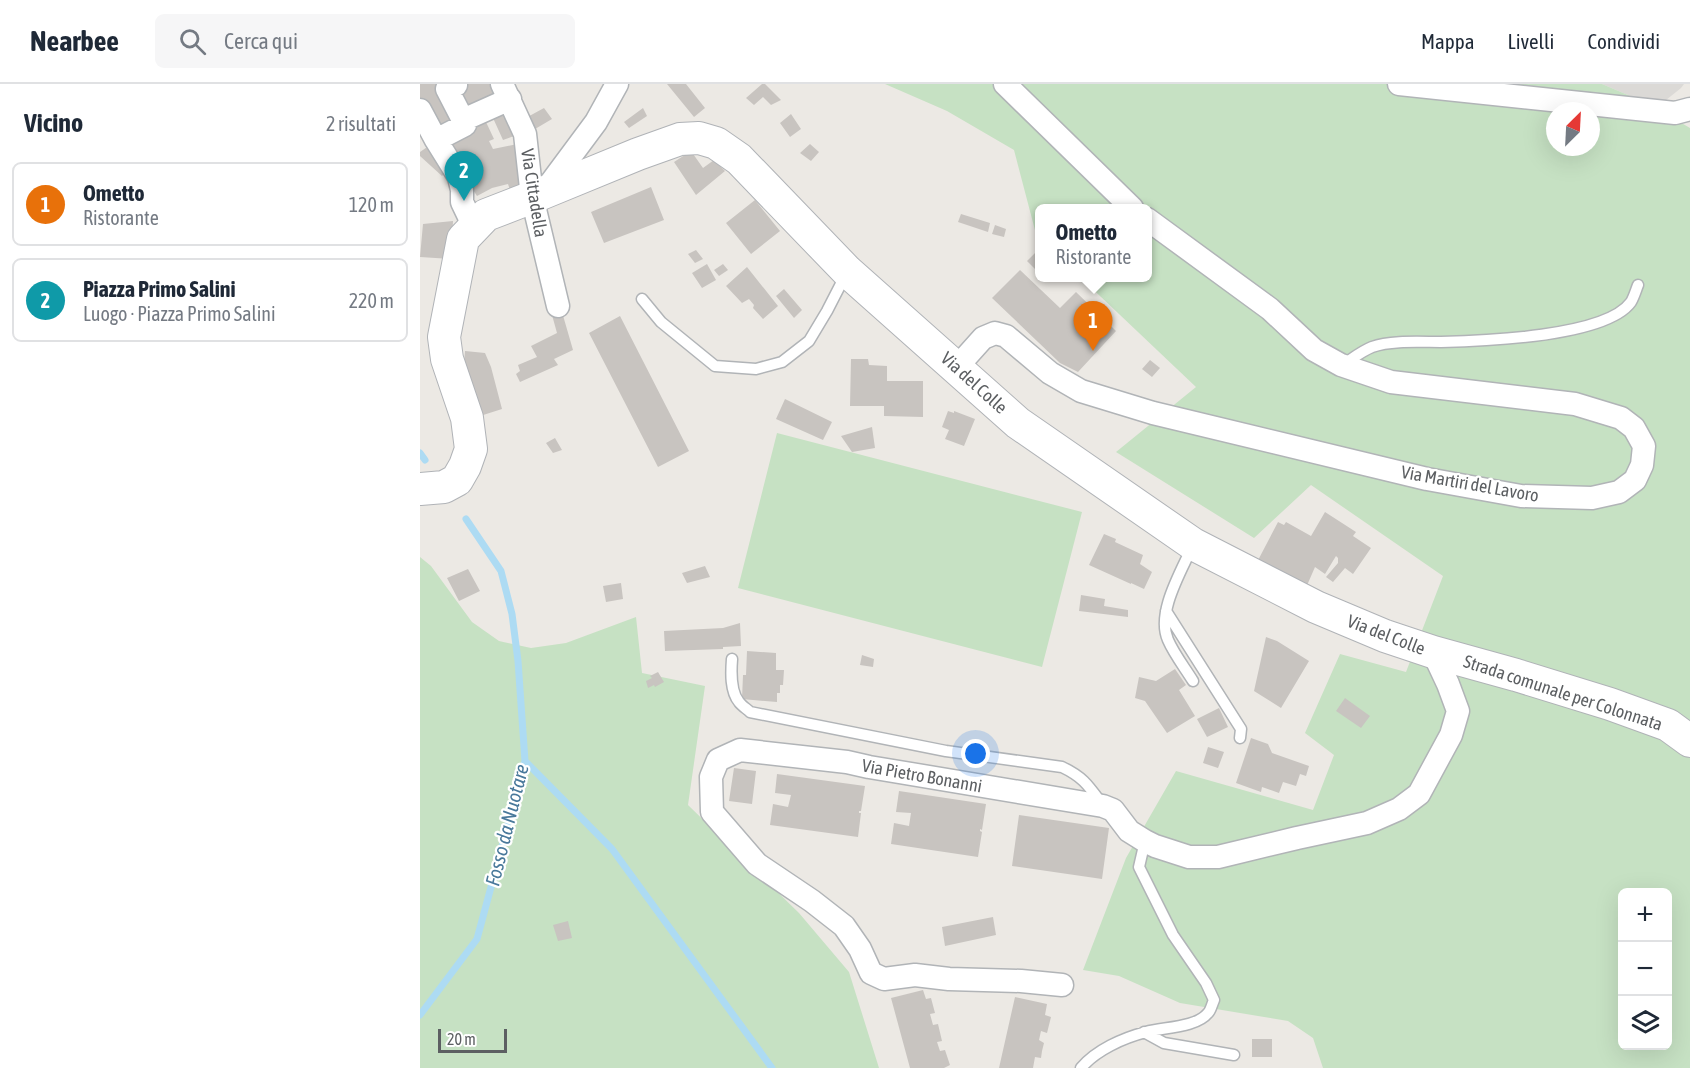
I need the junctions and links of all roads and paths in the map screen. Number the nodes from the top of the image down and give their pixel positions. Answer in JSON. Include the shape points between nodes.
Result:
{"nodes":[{"id":1,"x":617,"y":84,"type":"edge"},
{"id":2,"x":1005,"y":84,"type":"edge"},
{"id":3,"x":1399,"y":84,"type":"edge"},
{"id":4,"x":456,"y":85,"type":"edge"},
{"id":5,"x":506,"y":91,"type":"edge"},
{"id":6,"x":1690,"y":109,"type":"edge"},
{"id":7,"x":420,"y":110,"type":"edge"},
{"id":8,"x":463,"y":120,"type":"junction"},
{"id":9,"x":436,"y":140,"type":"junction"},
{"id":10,"x":538,"y":195,"type":"junction"},
{"id":11,"x":1128,"y":204,"type":"edge"},
{"id":12,"x":1152,"y":223,"type":"edge"},
{"id":13,"x":474,"y":227,"type":"junction"},
{"id":14,"x":848,"y":271,"type":"junction"},
{"id":15,"x":1638,"y":285,"type":"dead end"},
{"id":16,"x":642,"y":299,"type":"dead end"},
{"id":17,"x":558,"y":306,"type":"dead end"},
{"id":18,"x":1341,"y":365,"type":"junction"},
{"id":19,"x":957,"y":368,"type":"junction"},
{"id":20,"x":420,"y":489,"type":"edge"},
{"id":21,"x":1193,"y":544,"type":"junction"},
{"id":22,"x":1166,"y":611,"type":"junction"},
{"id":23,"x":1433,"y":652,"type":"junction"},
{"id":24,"x":732,"y":659,"type":"dead end"},
{"id":25,"x":1193,"y":681,"type":"dead end"},
{"id":26,"x":1240,"y":738,"type":"dead end"},
{"id":27,"x":1690,"y":741,"type":"edge"},
{"id":28,"x":1103,"y":806,"type":"junction"},
{"id":29,"x":1145,"y":841,"type":"junction"},
{"id":30,"x":1062,"y":985,"type":"dead end"},
{"id":31,"x":1144,"y":1032,"type":"junction"},
{"id":32,"x":1234,"y":1055,"type":"dead end"},
{"id":33,"x":1081,"y":1068,"type":"edge"}],
"edges":[{"from":1,"to":10,"type":"street","via":[[596,122]]},
{"from":2,"to":11,"type":"street"},
{"from":3,"to":6,"type":"street","via":[[1675,113]]},
{"from":4,"to":8,"type":"street","via":[[447,89]]},
{"from":5,"to":8,"type":"street"},
{"from":5,"to":10,"type":"street","name":"Via Cittadella","via":[[525,134]]},
{"from":7,"to":9,"type":"street"},
{"from":8,"to":9,"type":"street","via":[[465,125]]},
{"from":9,"to":13,"type":"street","via":[[459,177],[462,202]]},
{"from":10,"to":13,"type":"street","name":"Via del Colle","via":[[486,215]]},
{"from":10,"to":14,"type":"street","name":"Via del Colle","via":[[680,139],[699,138],[716,143],[739,159]]},
{"from":10,"to":17,"type":"street","name":"Via Cittadella"},
{"from":12,"to":18,"type":"street","name":"Via Martiri del Lavoro","via":[[1270,309],[1314,350]]},
{"from":13,"to":20,"type":"street","via":[[463,239],[444,337],[447,359],[467,418],[471,449],[457,480],[444,487]]},
{"from":14,"to":16,"type":"lane","via":[[809,341],[782,362],[756,369],[715,366],[661,322]]},
{"from":14,"to":19,"type":"street","name":"Via del Colle"},
{"from":15,"to":18,"type":"lane","via":[[1630,303],[1594,324],[1511,339],[1372,347]]},
{"from":18,"to":19,"type":"street","name":"Via Martiri del Lavoro","via":[[1391,382],[1575,404],[1621,418],[1634,428],[1644,446],[1642,465],[1635,480],[1619,492],[1592,498],[1521,496],[1415,476],[1153,413],[1081,391],[1050,373],[1006,336],[995,333],[983,338]]},
{"from":19,"to":21,"type":"street","name":"Via del Colle","via":[[1018,423]]},
{"from":21,"to":22,"type":"lane"},
{"from":21,"to":23,"type":"street","name":"Via del Colle","via":[[1316,607]]},
{"from":22,"to":25,"type":"lane","via":[[1168,640]]},
{"from":22,"to":26,"type":"lane","via":[[1240,729]]},
{"from":23,"to":27,"type":"street","name":"Strada comunale per Colonnata","via":[[1610,704],[1668,725]]},
{"from":23,"to":29,"type":"street","via":[[1458,711],[1451,735],[1419,794],[1399,809],[1367,823],[1218,857],[1189,857]]},
{"from":24,"to":28,"type":"lane","via":[[734,691],[738,702],[750,712],[946,751],[1062,767],[1077,774]]},
{"from":28,"to":29,"type":"street","via":[[1113,810],[1129,831]]},
{"from":28,"to":30,"type":"street","name":"Via Pietro Bonanni","via":[[847,762],[740,750],[718,760],[711,777],[712,812],[757,864],[844,926],[871,973],[884,979],[915,975]]},
{"from":29,"to":31,"type":"lane","via":[[1138,867],[1173,935],[1214,1000],[1208,1013],[1195,1022]]},
{"from":31,"to":32,"type":"lane","via":[[1164,1043]]},
{"from":31,"to":33,"type":"lane","via":[[1104,1048]]}]}
